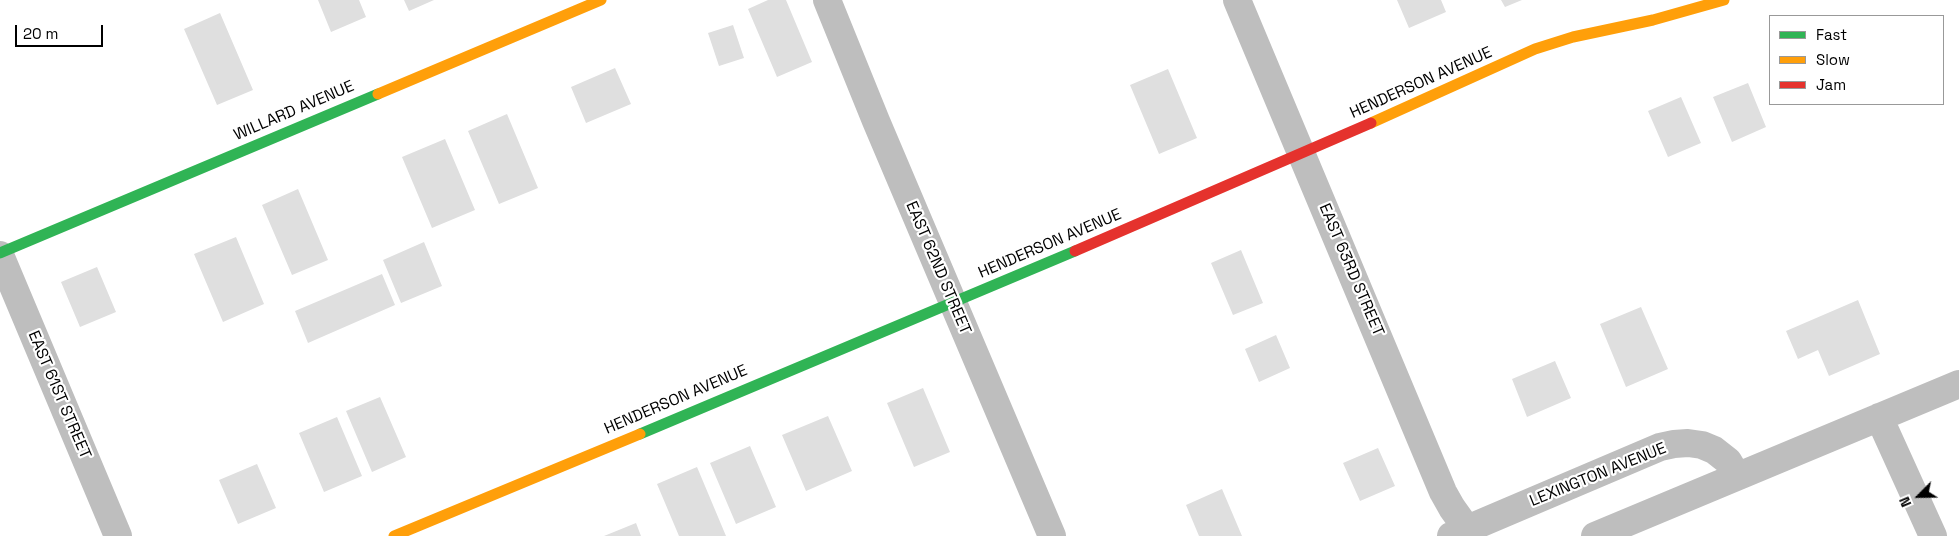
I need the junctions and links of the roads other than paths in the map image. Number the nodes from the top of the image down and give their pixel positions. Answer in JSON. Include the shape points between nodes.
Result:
{"nodes":[{"id":1,"x":601,"y":0,"type":"edge"},
{"id":2,"x":827,"y":0,"type":"edge"},
{"id":3,"x":1237,"y":0,"type":"edge"},
{"id":4,"x":1724,"y":0,"type":"edge"},
{"id":5,"x":1303,"y":154,"type":"junction"},
{"id":6,"x":0,"y":254,"type":"edge"},
{"id":7,"x":953,"y":303,"type":"junction"},
{"id":8,"x":1959,"y":384,"type":"edge"},
{"id":9,"x":1880,"y":417,"type":"junction"},
{"id":10,"x":1737,"y":476,"type":"junction"},
{"id":11,"x":1463,"y":534,"type":"edge"},
{"id":12,"x":118,"y":536,"type":"edge"},
{"id":13,"x":394,"y":536,"type":"edge"},
{"id":14,"x":1052,"y":536,"type":"edge"},
{"id":15,"x":1595,"y":536,"type":"edge"},
{"id":16,"x":1932,"y":536,"type":"edge"}],
"edges":[{"from":1,"to":6,"type":"street","name":"WILLARD AVENUE"},
{"from":2,"to":7,"type":"street","name":"EAST 62ND STREET"},
{"from":3,"to":5,"type":"street","name":"EAST 63RD STREET"},
{"from":4,"to":5,"type":"street","name":"HENDERSON AVENUE","via":[[1535,49]]},
{"from":5,"to":7,"type":"street","name":"HENDERSON AVENUE"},
{"from":5,"to":11,"type":"street","name":"EAST 63RD STREET"},
{"from":6,"to":12,"type":"street","name":"EAST 61ST STREET"},
{"from":7,"to":13,"type":"street","name":"HENDERSON AVENUE"},
{"from":7,"to":14,"type":"street","name":"EAST 62ND STREET"},
{"from":8,"to":9,"type":"street"},
{"from":9,"to":10,"type":"street"},
{"from":9,"to":16,"type":"street"},
{"from":10,"to":11,"type":"street","name":"LEXINGTON AVENUE","via":[[1728,461],[1714,450],[1702,445],[1674,444]]},
{"from":10,"to":15,"type":"street"}]}
